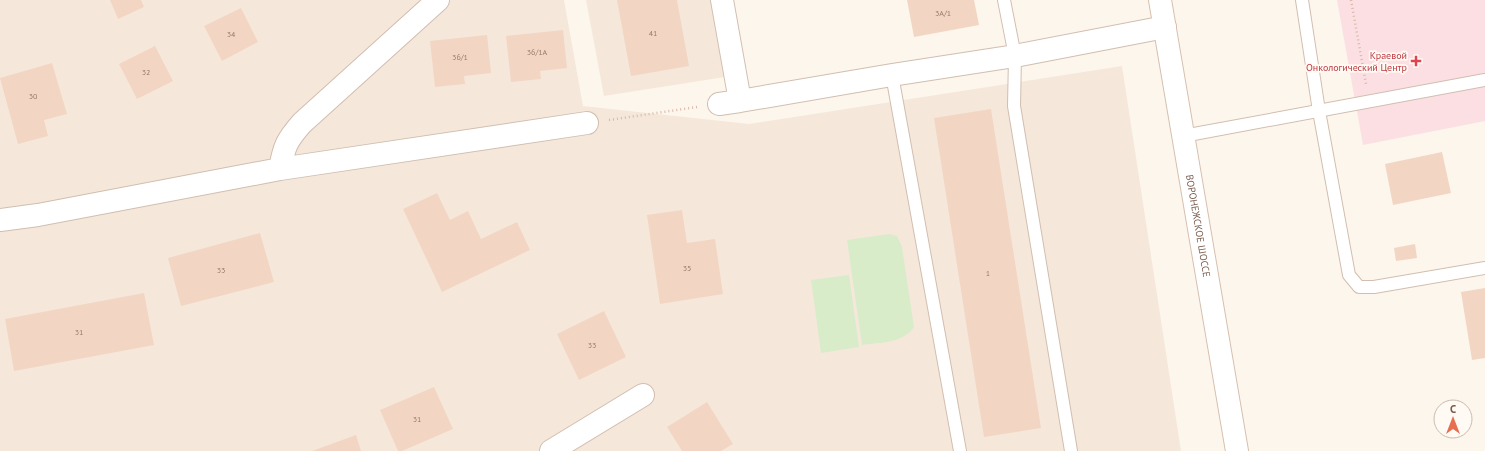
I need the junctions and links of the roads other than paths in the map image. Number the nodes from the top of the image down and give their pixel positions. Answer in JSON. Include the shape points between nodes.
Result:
{"nodes":[{"id":1,"x":438,"y":0,"type":"edge"},
{"id":2,"x":722,"y":0,"type":"edge"},
{"id":3,"x":1004,"y":0,"type":"edge"},
{"id":4,"x":1160,"y":0,"type":"edge"},
{"id":5,"x":1302,"y":0,"type":"edge"},
{"id":6,"x":1165,"y":27,"type":"junction"},
{"id":7,"x":1014,"y":56,"type":"junction"},
{"id":8,"x":892,"y":75,"type":"junction"},
{"id":9,"x":1485,"y":80,"type":"edge"},
{"id":10,"x":1319,"y":111,"type":"junction"},
{"id":11,"x":587,"y":123,"type":"road end"},
{"id":12,"x":1184,"y":136,"type":"junction"},
{"id":13,"x":280,"y":168,"type":"junction"},
{"id":14,"x":0,"y":220,"type":"edge"},
{"id":15,"x":1485,"y":268,"type":"edge"},
{"id":16,"x":643,"y":396,"type":"dead end"},
{"id":17,"x":552,"y":451,"type":"edge"},
{"id":18,"x":960,"y":451,"type":"edge"},
{"id":19,"x":1072,"y":451,"type":"edge"},
{"id":20,"x":1237,"y":451,"type":"edge"}],
"edges":[{"from":1,"to":13,"type":"street","via":[[302,123],[283,149]]},
{"from":2,"to":8,"type":"street","via":[[735,72],[730,102]]},
{"from":3,"to":7,"type":"lane"},
{"from":4,"to":6,"type":"street","name":"ВОРОНЕЖСКОЕ ШОССЕ"},
{"from":5,"to":10,"type":"lane"},
{"from":6,"to":7,"type":"street"},
{"from":6,"to":12,"type":"street","name":"ВОРОНЕЖСКОЕ ШОССЕ"},
{"from":7,"to":8,"type":"street"},
{"from":7,"to":19,"type":"lane","via":[[1014,106]]},
{"from":8,"to":18,"type":"lane"},
{"from":9,"to":10,"type":"lane"},
{"from":10,"to":12,"type":"lane"},
{"from":10,"to":15,"type":"lane","via":[[1349,275],[1359,287],[1374,288]]},
{"from":11,"to":13,"type":"street"},
{"from":12,"to":20,"type":"street","name":"ВОРОНЕЖСКОЕ ШОССЕ"},
{"from":13,"to":14,"type":"street","via":[[38,215]]},
{"from":16,"to":17,"type":"street"}]}
